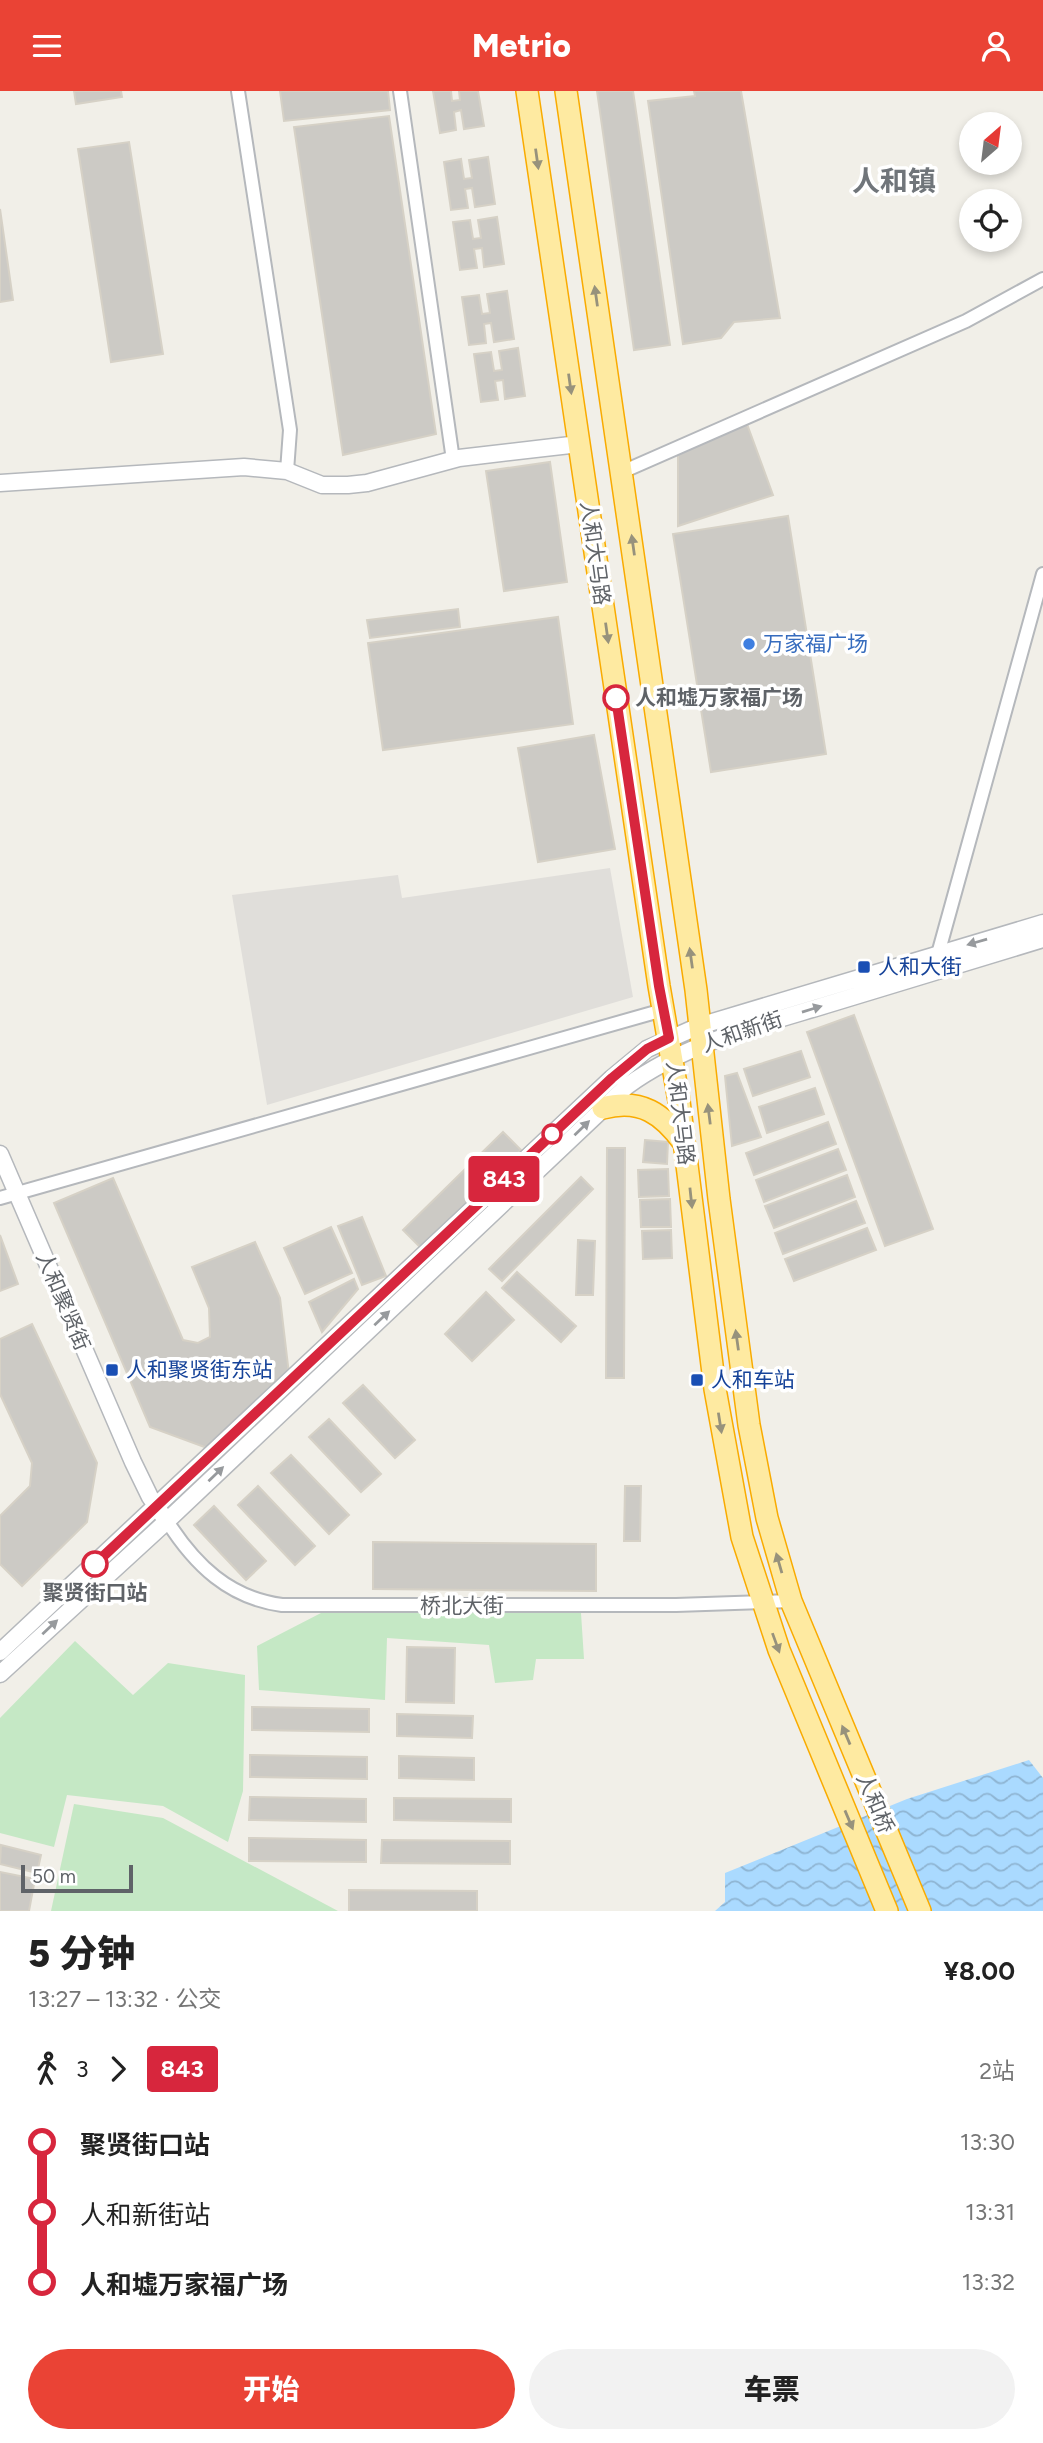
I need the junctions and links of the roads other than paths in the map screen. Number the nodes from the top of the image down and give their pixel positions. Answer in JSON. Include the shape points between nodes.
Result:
{"nodes":[{"id":1,"x":238,"y":91,"type":"edge"},
{"id":2,"x":400,"y":91,"type":"edge"},
{"id":3,"x":527,"y":91,"type":"edge"},
{"id":4,"x":566,"y":91,"type":"edge"},
{"id":5,"x":1043,"y":279,"type":"edge"},
{"id":6,"x":579,"y":444,"type":"junction"},
{"id":7,"x":453,"y":460,"type":"junction"},
{"id":8,"x":287,"y":471,"type":"junction"},
{"id":9,"x":622,"y":472,"type":"junction"},
{"id":10,"x":0,"y":483,"type":"edge"},
{"id":11,"x":1043,"y":574,"type":"edge"},
{"id":12,"x":673,"y":827,"type":"junction"},
{"id":13,"x":636,"y":833,"type":"junction"},
{"id":14,"x":1043,"y":923,"type":"edge"},
{"id":15,"x":1043,"y":939,"type":"edge"},
{"id":16,"x":938,"y":954,"type":"junction"},
{"id":17,"x":663,"y":1010,"type":"junction"},
{"id":18,"x":700,"y":1037,"type":"junction"},
{"id":19,"x":671,"y":1047,"type":"junction"},
{"id":20,"x":603,"y":1108,"type":"junction"},
{"id":21,"x":685,"y":1144,"type":"junction"},
{"id":22,"x":0,"y":1154,"type":"edge"},
{"id":23,"x":16,"y":1193,"type":"junction"},
{"id":24,"x":0,"y":1198,"type":"edge"},
{"id":25,"x":156,"y":1507,"type":"junction"},
{"id":26,"x":167,"y":1521,"type":"junction"},
{"id":27,"x":791,"y":1601,"type":"junction"},
{"id":28,"x":762,"y":1603,"type":"junction"},
{"id":29,"x":0,"y":1652,"type":"edge"},
{"id":30,"x":0,"y":1674,"type":"edge"},
{"id":31,"x":830,"y":1695,"type":"joint"},
{"id":32,"x":804,"y":1712,"type":"joint"},
{"id":33,"x":887,"y":1911,"type":"edge"},
{"id":34,"x":920,"y":1911,"type":"edge"}],
"edges":[{"from":1,"to":8,"type":"street","via":[[290,430]]},
{"from":2,"to":7,"type":"street"},
{"from":3,"to":6,"type":"highway","name":"人和大马路","one_way":true},
{"from":9,"to":4,"type":"highway","name":"人和大马路","one_way":true},
{"from":5,"to":9,"type":"street","via":[[966,321]]},
{"from":6,"to":7,"type":"street"},
{"from":6,"to":13,"type":"highway","name":"人和大马路","one_way":true},
{"from":7,"to":8,"type":"street","via":[[348,485],[322,485]]},
{"from":8,"to":10,"type":"street","via":[[244,467]]},
{"from":12,"to":9,"type":"highway","name":"人和大马路","one_way":true},
{"from":11,"to":16,"type":"street"},
{"from":12,"to":13,"type":"highway"},
{"from":18,"to":12,"type":"highway","name":"人和大马路","one_way":true},
{"from":13,"to":17,"type":"highway","name":"人和大马路"},
{"from":14,"to":16,"type":"street","name":"人和新街","one_way":true},
{"from":18,"to":15,"type":"street","name":"人和新街","one_way":true,"via":[[744,1030]]},
{"from":16,"to":18,"type":"street","name":"人和新街"},
{"from":17,"to":19,"type":"highway","name":"人和大马路"},
{"from":17,"to":23,"type":"street"},
{"from":18,"to":19,"type":"street","name":"人和新街"},
{"from":27,"to":18,"type":"highway","name":"人和大马路","one_way":true,"via":[[767,1518],[750,1433]]},
{"from":19,"to":20,"type":"street","name":"人和新街"},
{"from":19,"to":21,"type":"highway","name":"人和大马路"},
{"from":19,"to":25,"type":"street","name":"人和新街","via":[[647,1049],[612,1078]]},
{"from":20,"to":21,"type":"highway","via":[[642,1108],[667,1121]]},
{"from":26,"to":20,"type":"street","name":"人和新街","one_way":true},
{"from":21,"to":28,"type":"highway","name":"人和大马路","one_way":true,"via":[[722,1433],[742,1537]]},
{"from":22,"to":23,"type":"street","name":"人和聚贤街"},
{"from":23,"to":24,"type":"street"},
{"from":23,"to":25,"type":"street","name":"人和聚贤街"},
{"from":25,"to":26,"type":"street","name":"人和聚贤街"},
{"from":25,"to":29,"type":"street","name":"人和新街"},
{"from":26,"to":28,"type":"street","name":"桥北大街","via":[[192,1557],[227,1588],[273,1604]]},
{"from":30,"to":26,"type":"street","name":"人和新街","one_way":true},
{"from":27,"to":28,"type":"street","name":"桥北大街"},
{"from":27,"to":31,"type":"highway","name":"人和大马路"},
{"from":28,"to":32,"type":"highway","name":"人和大马路","one_way":true},
{"from":34,"to":31,"type":"highway","name":"人和桥","one_way":true},
{"from":32,"to":33,"type":"highway","name":"人和桥","one_way":true}]}
